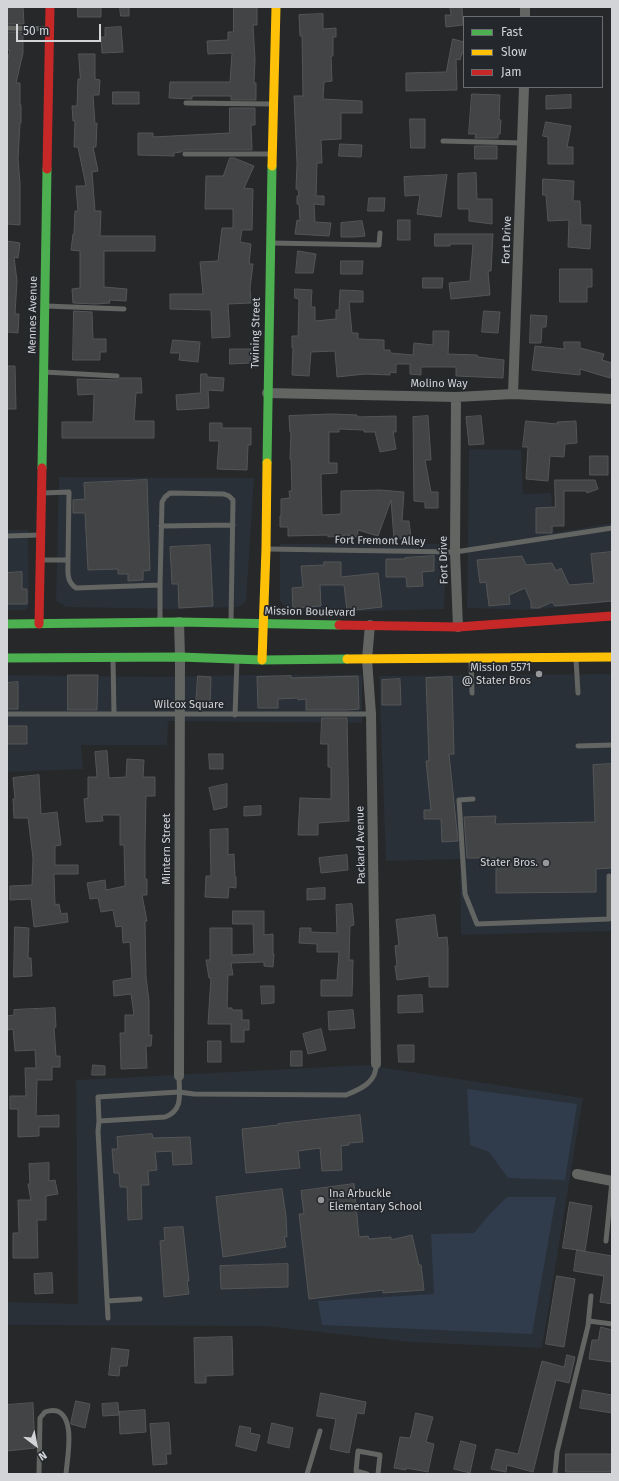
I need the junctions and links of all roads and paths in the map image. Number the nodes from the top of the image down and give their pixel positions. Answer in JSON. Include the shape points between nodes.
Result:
{"nodes":[{"id":1,"x":50,"y":7,"type":"edge"},
{"id":2,"x":276,"y":7,"type":"edge"},
{"id":3,"x":8,"y":28,"type":"edge"},
{"id":4,"x":50,"y":29,"type":"junction"},
{"id":5,"x":524,"y":88,"type":"edge"},
{"id":6,"x":186,"y":103,"type":"dead end"},
{"id":7,"x":273,"y":104,"type":"junction"},
{"id":8,"x":443,"y":141,"type":"dead end"},
{"id":9,"x":523,"y":143,"type":"junction"},
{"id":10,"x":185,"y":154,"type":"dead end"},
{"id":11,"x":272,"y":154,"type":"junction"},
{"id":12,"x":380,"y":233,"type":"dead end"},
{"id":13,"x":270,"y":243,"type":"junction"},
{"id":14,"x":45,"y":306,"type":"junction"},
{"id":15,"x":124,"y":309,"type":"dead end"},
{"id":16,"x":44,"y":372,"type":"junction"},
{"id":17,"x":117,"y":376,"type":"dead end"},
{"id":18,"x":267,"y":393,"type":"junction"},
{"id":19,"x":513,"y":394,"type":"junction"},
{"id":20,"x":456,"y":396,"type":"junction"},
{"id":21,"x":612,"y":399,"type":"edge"},
{"id":22,"x":42,"y":493,"type":"junction"},
{"id":23,"x":233,"y":525,"type":"junction"},
{"id":24,"x":161,"y":526,"type":"junction"},
{"id":25,"x":612,"y":528,"type":"edge"},
{"id":26,"x":41,"y":535,"type":"junction"},
{"id":27,"x":7,"y":536,"type":"edge"},
{"id":28,"x":266,"y":549,"type":"junction"},
{"id":29,"x":455,"y":552,"type":"junction"},
{"id":30,"x":41,"y":560,"type":"junction"},
{"id":31,"x":68,"y":560,"type":"junction"},
{"id":32,"x":160,"y":585,"type":"junction"},
{"id":33,"x":612,"y":616,"type":"edge"},
{"id":34,"x":179,"y":622,"type":"junction"},
{"id":35,"x":160,"y":623,"type":"junction"},
{"id":36,"x":231,"y":623,"type":"junction"},
{"id":37,"x":264,"y":623,"type":"junction"},
{"id":38,"x":7,"y":624,"type":"edge"},
{"id":39,"x":39,"y":624,"type":"junction"},
{"id":40,"x":370,"y":625,"type":"junction"},
{"id":41,"x":458,"y":626,"type":"junction"},
{"id":42,"x":180,"y":657,"type":"junction"},
{"id":43,"x":611,"y":657,"type":"edge"},
{"id":44,"x":7,"y":658,"type":"edge"},
{"id":45,"x":113,"y":658,"type":"junction"},
{"id":46,"x":471,"y":658,"type":"junction"},
{"id":47,"x":576,"y":658,"type":"junction"},
{"id":48,"x":237,"y":659,"type":"junction"},
{"id":49,"x":368,"y":659,"type":"junction"},
{"id":50,"x":262,"y":660,"type":"junction"},
{"id":51,"x":472,"y":693,"type":"dead end"},
{"id":52,"x":578,"y":693,"type":"dead end"},
{"id":53,"x":7,"y":714,"type":"edge"},
{"id":54,"x":114,"y":714,"type":"junction"},
{"id":55,"x":235,"y":714,"type":"junction"},
{"id":56,"x":371,"y":714,"type":"junction"},
{"id":57,"x":180,"y":715,"type":"junction"},
{"id":58,"x":612,"y":745,"type":"edge"},
{"id":59,"x":578,"y":746,"type":"dead end"},
{"id":60,"x":473,"y":799,"type":"dead end"},
{"id":61,"x":609,"y":876,"type":"dead end"},
{"id":62,"x":376,"y":1064,"type":"joint"},
{"id":63,"x":179,"y":1076,"type":"joint"},
{"id":64,"x":179,"y":1092,"type":"junction"},
{"id":65,"x":99,"y":1121,"type":"junction"},
{"id":66,"x":577,"y":1174,"type":"dead end"},
{"id":67,"x":612,"y":1181,"type":"edge"},
{"id":68,"x":606,"y":1241,"type":"dead end"},
{"id":69,"x":591,"y":1296,"type":"dead end"},
{"id":70,"x":140,"y":1299,"type":"dead end"},
{"id":71,"x":107,"y":1301,"type":"junction"},
{"id":72,"x":108,"y":1318,"type":"dead end"},
{"id":73,"x":588,"y":1321,"type":"junction"},
{"id":74,"x":612,"y":1324,"type":"edge"},
{"id":75,"x":320,"y":1431,"type":"dead end"},
{"id":76,"x":40,"y":1474,"type":"edge"},
{"id":77,"x":66,"y":1474,"type":"edge"},
{"id":78,"x":307,"y":1474,"type":"edge"},
{"id":79,"x":367,"y":1474,"type":"edge"},
{"id":80,"x":378,"y":1474,"type":"edge"},
{"id":81,"x":555,"y":1474,"type":"edge"}],
"edges":[{"from":1,"to":4,"type":"street","name":"Mennes Avenue"},
{"from":2,"to":7,"type":"street","name":"Twining Street"},
{"from":3,"to":4,"type":"lane"},
{"from":4,"to":14,"type":"street","name":"Mennes Avenue"},
{"from":5,"to":9,"type":"street","name":"Fort Drive"},
{"from":6,"to":7,"type":"lane"},
{"from":7,"to":11,"type":"street","name":"Twining Street"},
{"from":8,"to":9,"type":"lane"},
{"from":9,"to":19,"type":"street","name":"Fort Drive"},
{"from":10,"to":11,"type":"lane"},
{"from":11,"to":13,"type":"street","name":"Twining Street"},
{"from":12,"to":13,"type":"lane","via":[[379,245]]},
{"from":13,"to":18,"type":"street","name":"Twining Street"},
{"from":14,"to":15,"type":"lane"},
{"from":14,"to":16,"type":"street","name":"Mennes Avenue"},
{"from":16,"to":17,"type":"lane"},
{"from":16,"to":22,"type":"street","name":"Mennes Avenue"},
{"from":18,"to":20,"type":"street","name":"Molino Way"},
{"from":18,"to":28,"type":"street","name":"Twining Street"},
{"from":19,"to":20,"type":"street","name":"Molino Way"},
{"from":19,"to":21,"type":"street","name":"Molino Way"},
{"from":20,"to":29,"type":"street","name":"Fort Drive"},
{"from":22,"to":26,"type":"street","name":"Mennes Avenue"},
{"from":22,"to":31,"type":"lane","via":[[69,492]]},
{"from":23,"to":24,"type":"lane"},
{"from":23,"to":24,"type":"lane","via":[[234,500],[229,496],[170,493],[162,502]]},
{"from":23,"to":36,"type":"lane"},
{"from":24,"to":32,"type":"lane"},
{"from":25,"to":29,"type":"lane","name":"Fort Fremont Alley"},
{"from":26,"to":27,"type":"lane"},
{"from":26,"to":30,"type":"street","name":"Mennes Avenue"},
{"from":28,"to":29,"type":"lane","name":"Fort Fremont Alley"},
{"from":28,"to":37,"type":"street","name":"Twining Street"},
{"from":29,"to":41,"type":"street","name":"Fort Drive"},
{"from":30,"to":31,"type":"lane"},
{"from":30,"to":39,"type":"street","name":"Mennes Avenue"},
{"from":31,"to":32,"type":"lane","via":[[68,580],[76,588]]},
{"from":32,"to":35,"type":"lane"},
{"from":33,"to":41,"type":"street","name":"Mission Boulevard"},
{"from":34,"to":35,"type":"street","name":"Mission Boulevard"},
{"from":34,"to":36,"type":"street","name":"Mission Boulevard"},
{"from":34,"to":42,"type":"street","name":"Mintern Street"},
{"from":35,"to":39,"type":"street","name":"Mission Boulevard"},
{"from":36,"to":37,"type":"street","name":"Mission Boulevard"},
{"from":37,"to":40,"type":"street","name":"Mission Boulevard"},
{"from":37,"to":50,"type":"street","name":"Twining Street"},
{"from":38,"to":39,"type":"street","name":"Mission Boulevard"},
{"from":40,"to":41,"type":"street","name":"Mission Boulevard"},
{"from":40,"to":49,"type":"street","name":"Packard Avenue"},
{"from":42,"to":45,"type":"street"},
{"from":42,"to":48,"type":"street"},
{"from":42,"to":57,"type":"street","name":"Mintern Street"},
{"from":43,"to":47,"type":"street"},
{"from":44,"to":45,"type":"street"},
{"from":45,"to":54,"type":"lane"},
{"from":46,"to":47,"type":"street"},
{"from":46,"to":49,"type":"street"},
{"from":46,"to":51,"type":"lane"},
{"from":47,"to":52,"type":"lane"},
{"from":48,"to":50,"type":"street"},
{"from":48,"to":55,"type":"lane"},
{"from":49,"to":50,"type":"street"},
{"from":49,"to":56,"type":"street","name":"Packard Avenue"},
{"from":53,"to":54,"type":"lane","name":"Wilcox Square"},
{"from":54,"to":57,"type":"lane","name":"Wilcox Square"},
{"from":55,"to":56,"type":"lane","name":"Wilcox Square"},
{"from":55,"to":57,"type":"lane","name":"Wilcox Square"},
{"from":56,"to":62,"type":"street","name":"Packard Avenue"},
{"from":57,"to":63,"type":"street","name":"Mintern Street"},
{"from":58,"to":59,"type":"lane"},
{"from":60,"to":61,"type":"lane","via":[[459,800],[465,894],[477,924],[609,919]]},
{"from":62,"to":64,"type":"lane","via":[[377,1070],[368,1084],[346,1094]]},
{"from":63,"to":64,"type":"lane"},
{"from":64,"to":65,"type":"lane","via":[[180,1103],[172,1115]]},
{"from":64,"to":65,"type":"lane","via":[[98,1097]]},
{"from":65,"to":71,"type":"lane"},
{"from":66,"to":67,"type":"street"},
{"from":67,"to":68,"type":"lane"},
{"from":69,"to":73,"type":"lane"},
{"from":70,"to":71,"type":"lane"},
{"from":71,"to":72,"type":"lane"},
{"from":73,"to":74,"type":"lane"},
{"from":73,"to":81,"type":"lane","via":[[557,1452]]},
{"from":75,"to":78,"type":"lane"},
{"from":76,"to":77,"type":"lane","via":[[40,1418],[45,1412],[58,1411],[64,1416],[69,1434]]},
{"from":79,"to":80,"type":"lane","via":[[356,1470],[358,1451],[380,1455]]}]}
